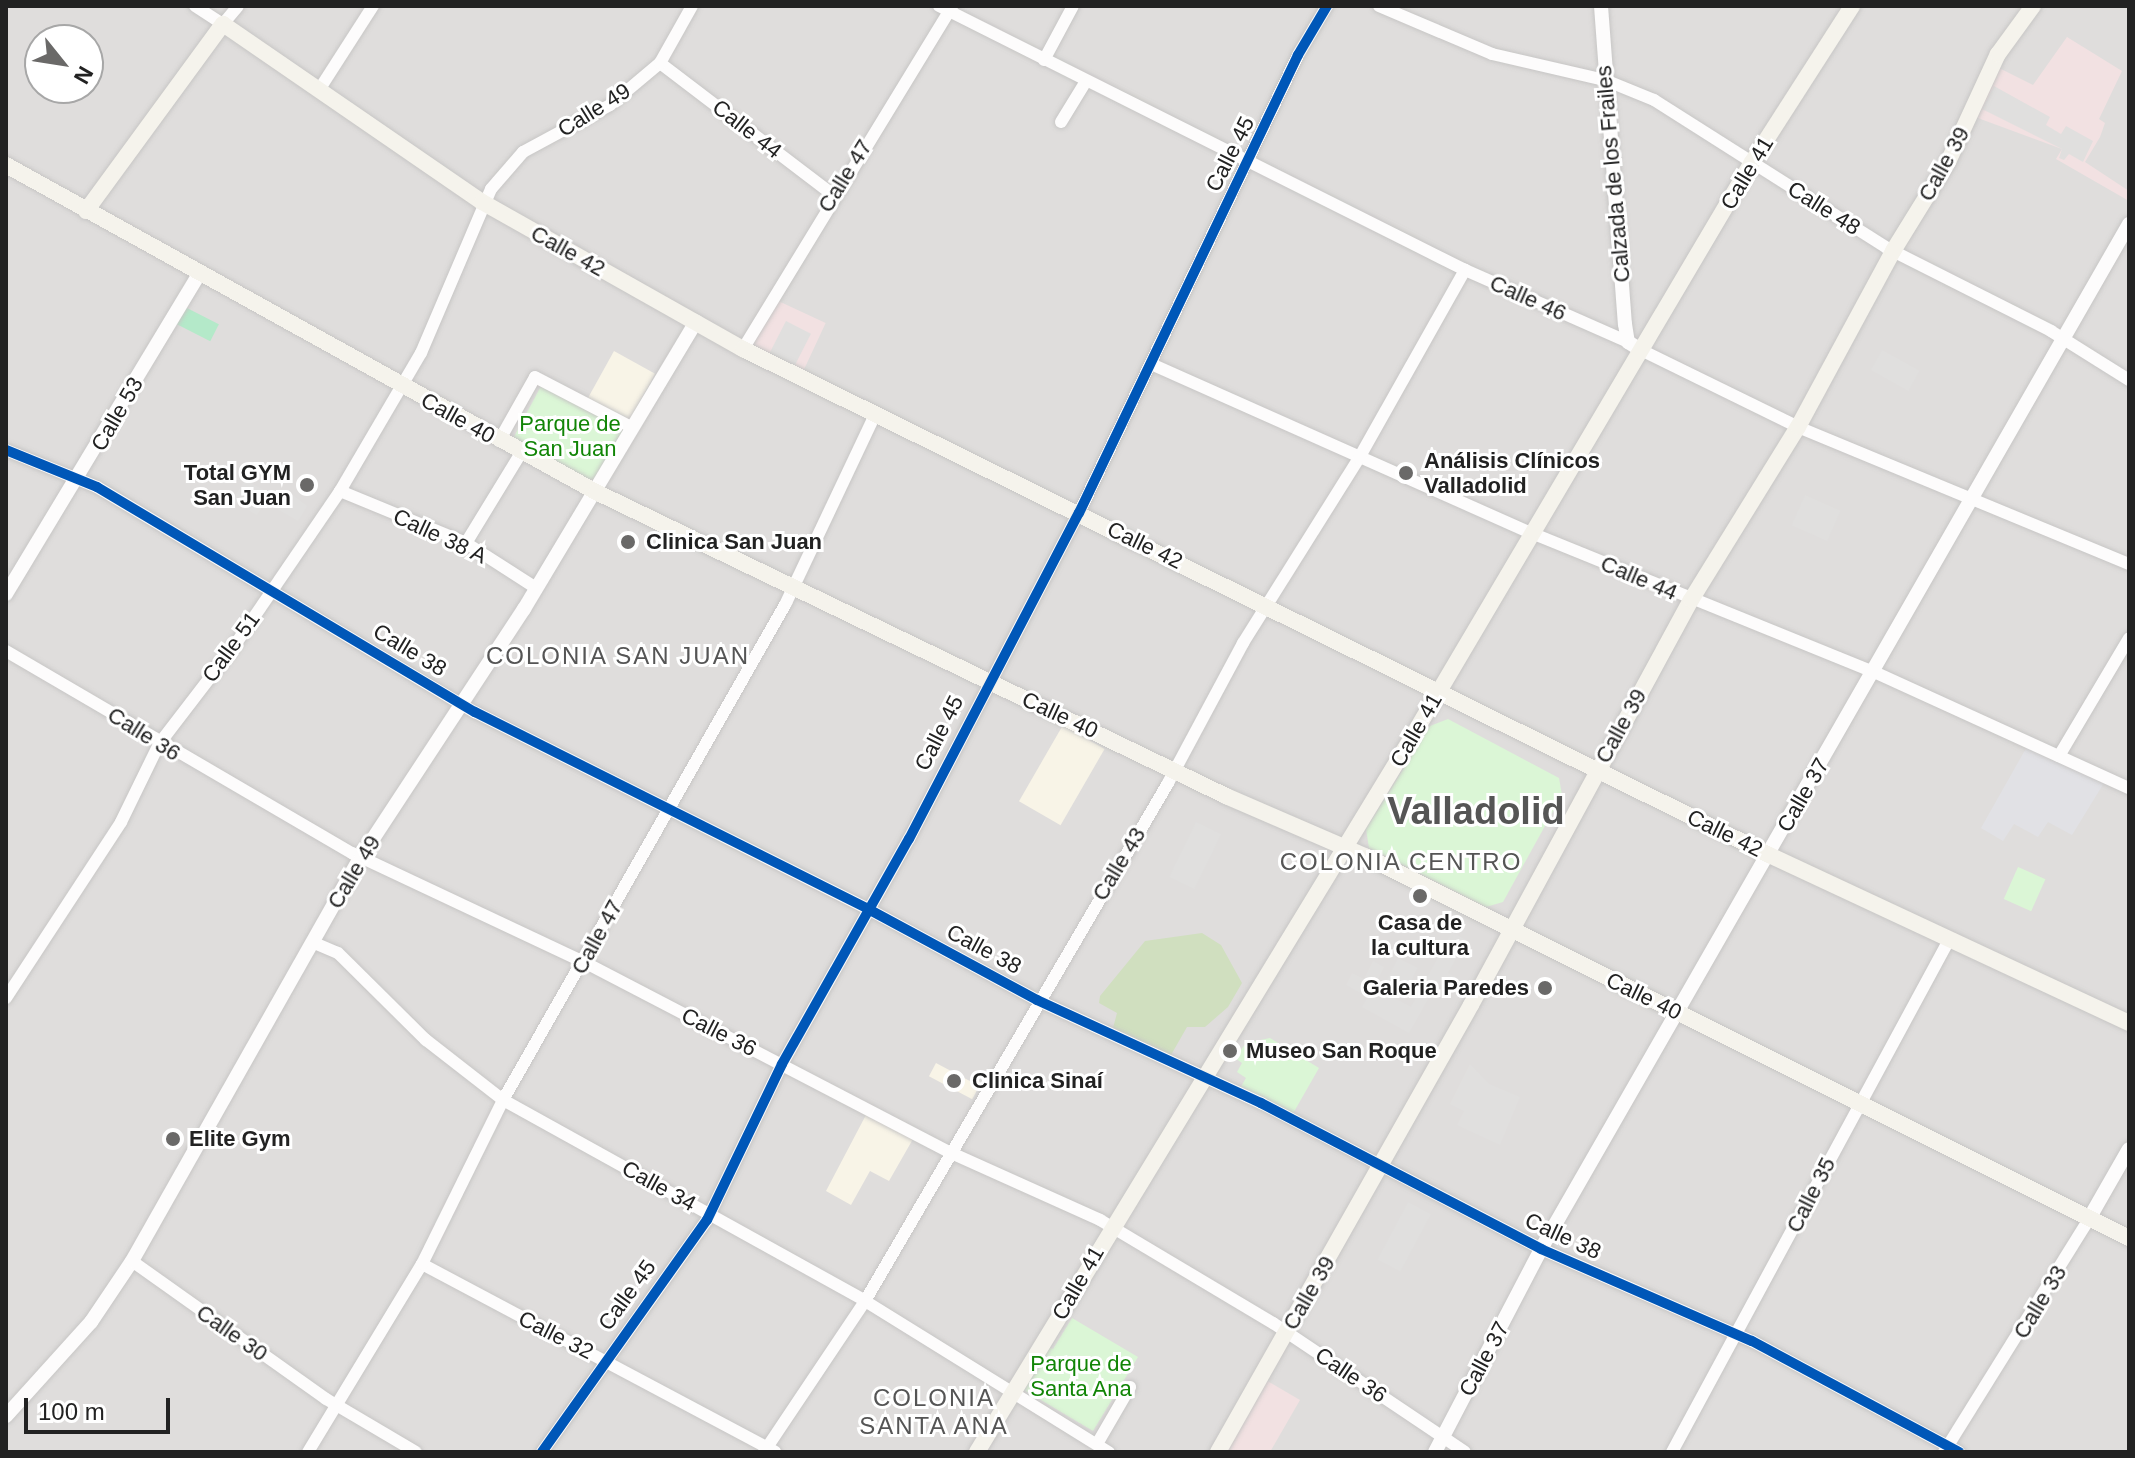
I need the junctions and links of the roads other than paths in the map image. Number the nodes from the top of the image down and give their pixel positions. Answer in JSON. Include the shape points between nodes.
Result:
{"nodes":[{"id":1,"x":195,"y":6,"type":"edge"},
{"id":2,"x":225,"y":6,"type":"edge"},
{"id":3,"x":238,"y":6,"type":"edge"},
{"id":4,"x":373,"y":6,"type":"edge"},
{"id":5,"x":692,"y":6,"type":"edge"},
{"id":6,"x":1073,"y":6,"type":"edge"},
{"id":7,"x":1327,"y":6,"type":"edge"},
{"id":8,"x":1379,"y":6,"type":"edge"},
{"id":9,"x":1601,"y":6,"type":"edge"},
{"id":10,"x":1852,"y":6,"type":"edge"},
{"id":11,"x":2033,"y":6,"type":"edge"},
{"id":12,"x":947,"y":8,"type":"edge"},
{"id":13,"x":223,"y":24,"type":"junction"},
{"id":14,"x":1044,"y":60,"type":"junction"},
{"id":15,"x":660,"y":63,"type":"junction"},
{"id":16,"x":1605,"y":80,"type":"junction"},
{"id":17,"x":1086,"y":81,"type":"junction"},
{"id":18,"x":319,"y":90,"type":"junction"},
{"id":19,"x":1061,"y":122,"type":"dead end"},
{"id":20,"x":1248,"y":161,"type":"junction"},
{"id":21,"x":1752,"y":162,"type":"junction"},
{"id":22,"x":6,"y":165,"type":"edge"},
{"id":23,"x":833,"y":195,"type":"junction"},
{"id":24,"x":482,"y":202,"type":"junction"},
{"id":25,"x":86,"y":211,"type":"junction"},
{"id":26,"x":2129,"y":224,"type":"edge"},
{"id":27,"x":1893,"y":251,"type":"junction"},
{"id":28,"x":1465,"y":270,"type":"junction"},
{"id":29,"x":199,"y":274,"type":"junction"},
{"id":30,"x":696,"y":322,"type":"junction"},
{"id":31,"x":2063,"y":337,"type":"junction"},
{"id":32,"x":1633,"y":346,"type":"junction"},
{"id":33,"x":743,"y":349,"type":"junction"},
{"id":34,"x":1151,"y":364,"type":"junction"},
{"id":35,"x":2129,"y":380,"type":"edge"},
{"id":36,"x":402,"y":387,"type":"junction"},
{"id":37,"x":874,"y":417,"type":"junction"},
{"id":38,"x":1798,"y":427,"type":"junction"},
{"id":39,"x":633,"y":428,"type":"junction"},
{"id":40,"x":499,"y":441,"type":"junction"},
{"id":41,"x":6,"y":450,"type":"edge"},
{"id":42,"x":521,"y":453,"type":"junction"},
{"id":43,"x":1359,"y":458,"type":"junction"},
{"id":44,"x":79,"y":479,"type":"junction"},
{"id":45,"x":340,"y":491,"type":"junction"},
{"id":46,"x":596,"y":492,"type":"junction"},
{"id":47,"x":1971,"y":497,"type":"junction"},
{"id":48,"x":1079,"y":513,"type":"junction"},
{"id":49,"x":1529,"y":532,"type":"junction"},
{"id":50,"x":466,"y":543,"type":"junction"},
{"id":51,"x":2129,"y":564,"type":"edge"},
{"id":52,"x":536,"y":588,"type":"junction"},
{"id":53,"x":793,"y":588,"type":"junction"},
{"id":54,"x":272,"y":589,"type":"junction"},
{"id":55,"x":6,"y":594,"type":"edge"},
{"id":56,"x":1691,"y":600,"type":"junction"},
{"id":57,"x":1266,"y":603,"type":"junction"},
{"id":58,"x":2129,"y":638,"type":"edge"},
{"id":59,"x":6,"y":651,"type":"edge"},
{"id":60,"x":1872,"y":671,"type":"junction"},
{"id":61,"x":988,"y":681,"type":"junction"},
{"id":62,"x":1438,"y":691,"type":"junction"},
{"id":63,"x":460,"y":704,"type":"junction"},
{"id":64,"x":159,"y":744,"type":"junction"},
{"id":65,"x":2059,"y":756,"type":"junction"},
{"id":66,"x":1175,"y":769,"type":"junction"},
{"id":67,"x":1597,"y":770,"type":"junction"},
{"id":68,"x":2129,"y":788,"type":"edge"},
{"id":69,"x":664,"y":809,"type":"junction"},
{"id":70,"x":1344,"y":848,"type":"junction"},
{"id":71,"x":1769,"y":855,"type":"junction"},
{"id":72,"x":361,"y":857,"type":"junction"},
{"id":73,"x":870,"y":910,"type":"junction"},
{"id":74,"x":1509,"y":931,"type":"junction"},
{"id":75,"x":1950,"y":938,"type":"junction"},
{"id":76,"x":312,"y":942,"type":"junction"},
{"id":77,"x":584,"y":962,"type":"junction"},
{"id":78,"x":6,"y":998,"type":"edge"},
{"id":79,"x":1037,"y":1000,"type":"junction"},
{"id":80,"x":1678,"y":1012,"type":"junction"},
{"id":81,"x":2129,"y":1023,"type":"edge"},
{"id":82,"x":782,"y":1064,"type":"junction"},
{"id":83,"x":1203,"y":1075,"type":"junction"},
{"id":84,"x":503,"y":1100,"type":"junction"},
{"id":85,"x":1860,"y":1102,"type":"junction"},
{"id":86,"x":2129,"y":1149,"type":"edge"},
{"id":87,"x":949,"y":1152,"type":"junction"},
{"id":88,"x":1380,"y":1163,"type":"junction"},
{"id":89,"x":710,"y":1214,"type":"junction"},
{"id":90,"x":2090,"y":1217,"type":"junction"},
{"id":91,"x":1110,"y":1227,"type":"junction"},
{"id":92,"x":2129,"y":1238,"type":"edge"},
{"id":93,"x":1541,"y":1249,"type":"junction"},
{"id":94,"x":132,"y":1261,"type":"junction"},
{"id":95,"x":422,"y":1264,"type":"junction"},
{"id":96,"x":865,"y":1301,"type":"junction"},
{"id":97,"x":1287,"y":1332,"type":"junction"},
{"id":98,"x":1739,"y":1337,"type":"junction"},
{"id":99,"x":604,"y":1360,"type":"junction"},
{"id":100,"x":1130,"y":1387,"type":"dead end"},
{"id":101,"x":1013,"y":1393,"type":"junction"},
{"id":102,"x":335,"y":1404,"type":"junction"},
{"id":103,"x":6,"y":1416,"type":"edge"},
{"id":104,"x":1443,"y":1438,"type":"junction"},
{"id":105,"x":1097,"y":1444,"type":"junction"},
{"id":106,"x":769,"y":1450,"type":"edge"},
{"id":107,"x":1951,"y":1450,"type":"edge"},
{"id":108,"x":308,"y":1452,"type":"edge"},
{"id":109,"x":416,"y":1452,"type":"edge"},
{"id":110,"x":542,"y":1452,"type":"edge"},
{"id":111,"x":977,"y":1452,"type":"edge"},
{"id":112,"x":1109,"y":1452,"type":"edge"},
{"id":113,"x":1218,"y":1452,"type":"edge"},
{"id":114,"x":1435,"y":1452,"type":"edge"},
{"id":115,"x":1465,"y":1452,"type":"edge"},
{"id":116,"x":1672,"y":1452,"type":"edge"}],
"edges":[{"from":1,"to":13,"type":"street","name":"Calle 42"},
{"from":2,"to":13,"type":"street"},
{"from":3,"to":13,"type":"street"},
{"from":4,"to":18,"type":"street"},
{"from":5,"to":15,"type":"street","name":"Calle 49"},
{"from":6,"to":14,"type":"street"},
{"from":7,"to":20,"type":"street","name":"Calle 45"},
{"from":8,"to":16,"type":"street","name":"Calle 48","via":[[1492,54]]},
{"from":9,"to":16,"type":"street","name":"Calzada de los Frailes"},
{"from":10,"to":21,"type":"main road","name":"Calle 41"},
{"from":11,"to":27,"type":"main road","name":"Calle 39","via":[[1998,54],[1948,162]]},
{"from":12,"to":14,"type":"street","name":"Calle 46"},
{"from":12,"to":23,"type":"street","name":"Calle 47"},
{"from":13,"to":18,"type":"main road","name":"Calle 42"},
{"from":13,"to":25,"type":"main road"},
{"from":14,"to":17,"type":"street","name":"Calle 46"},
{"from":15,"to":23,"type":"street","name":"Calle 44"},
{"from":15,"to":24,"type":"street","name":"Calle 49","via":[[610,105],[523,152]]},
{"from":16,"to":21,"type":"street","name":"Calle 48","via":[[1654,100]]},
{"from":16,"to":32,"type":"street","name":"Calzada de los Frailes"},
{"from":17,"to":19,"type":"street"},
{"from":17,"to":20,"type":"street","name":"Calle 46"},
{"from":18,"to":24,"type":"main road","name":"Calle 42"},
{"from":20,"to":28,"type":"street","name":"Calle 46"},
{"from":20,"to":34,"type":"street","name":"Calle 45"},
{"from":21,"to":27,"type":"street","name":"Calle 48"},
{"from":21,"to":32,"type":"main road","name":"Calle 41"},
{"from":22,"to":25,"type":"main road","name":"Calle 40"},
{"from":23,"to":33,"type":"street","name":"Calle 47"},
{"from":24,"to":30,"type":"main road","name":"Calle 42"},
{"from":24,"to":36,"type":"street","name":"Calle 51","via":[[436,320]]},
{"from":25,"to":29,"type":"main road","name":"Calle 40"},
{"from":26,"to":31,"type":"street","name":"Calle 37"},
{"from":27,"to":31,"type":"street","name":"Calle 48"},
{"from":27,"to":38,"type":"main road","name":"Calle 39"},
{"from":28,"to":32,"type":"street","name":"Calle 46"},
{"from":28,"to":43,"type":"street","name":"Calle 43"},
{"from":29,"to":36,"type":"main road","name":"Calle 40"},
{"from":29,"to":44,"type":"street","name":"Calle 53"},
{"from":30,"to":33,"type":"main road","name":"Calle 42"},
{"from":30,"to":39,"type":"street","name":"Calle 49"},
{"from":31,"to":35,"type":"street","name":"Calle 48"},
{"from":31,"to":47,"type":"street","name":"Calle 37"},
{"from":32,"to":38,"type":"street","name":"Calle 46"},
{"from":32,"to":49,"type":"main road","name":"Calle 41"},
{"from":33,"to":37,"type":"main road","name":"Calle 42"},
{"from":34,"to":43,"type":"street","name":"Calle 44"},
{"from":34,"to":48,"type":"street","name":"Calle 45"},
{"from":36,"to":40,"type":"main road","name":"Calle 40"},
{"from":36,"to":45,"type":"street","name":"Calle 51"},
{"from":37,"to":48,"type":"main road","name":"Calle 42"},
{"from":37,"to":53,"type":"street","name":"Calle 47"},
{"from":38,"to":47,"type":"street","name":"Calle 46"},
{"from":38,"to":56,"type":"main road","name":"Calle 39"},
{"from":39,"to":40,"type":"street","via":[[535,377]]},
{"from":39,"to":46,"type":"street","name":"Calle 49"},
{"from":40,"to":42,"type":"main road","name":"Calle 40"},
{"from":41,"to":44,"type":"street","name":"Calle 38"},
{"from":42,"to":46,"type":"main road","name":"Calle 40"},
{"from":42,"to":50,"type":"street"},
{"from":43,"to":49,"type":"street","name":"Calle 44"},
{"from":43,"to":57,"type":"street","name":"Calle 43"},
{"from":44,"to":54,"type":"street","name":"Calle 38"},
{"from":44,"to":55,"type":"street","name":"Calle 53"},
{"from":45,"to":50,"type":"street","name":"Calle 38 A"},
{"from":45,"to":54,"type":"street","name":"Calle 51"},
{"from":46,"to":52,"type":"street","name":"Calle 49"},
{"from":46,"to":53,"type":"main road","name":"Calle 40"},
{"from":47,"to":51,"type":"street","name":"Calle 46"},
{"from":47,"to":60,"type":"street","name":"Calle 37"},
{"from":48,"to":57,"type":"main road","name":"Calle 42"},
{"from":48,"to":61,"type":"street","name":"Calle 45"},
{"from":49,"to":56,"type":"street","name":"Calle 44"},
{"from":49,"to":62,"type":"main road","name":"Calle 41"},
{"from":50,"to":52,"type":"street","name":"Calle 38 A"},
{"from":52,"to":63,"type":"street","name":"Calle 49"},
{"from":53,"to":61,"type":"main road","name":"Calle 40"},
{"from":53,"to":69,"type":"street","name":"Calle 47"},
{"from":54,"to":63,"type":"street","name":"Calle 38"},
{"from":54,"to":64,"type":"street","name":"Calle 51"},
{"from":56,"to":60,"type":"street","name":"Calle 44"},
{"from":56,"to":67,"type":"main road","name":"Calle 39"},
{"from":57,"to":62,"type":"main road","name":"Calle 42"},
{"from":57,"to":66,"type":"street","name":"Calle 43"},
{"from":58,"to":65,"type":"street"},
{"from":59,"to":64,"type":"street","name":"Calle 36"},
{"from":60,"to":65,"type":"street","name":"Calle 44"},
{"from":60,"to":71,"type":"street","name":"Calle 37"},
{"from":61,"to":66,"type":"main road","name":"Calle 40"},
{"from":61,"to":73,"type":"street","name":"Calle 45"},
{"from":62,"to":67,"type":"main road","name":"Calle 42"},
{"from":62,"to":70,"type":"main road","name":"Calle 41"},
{"from":63,"to":69,"type":"street","name":"Calle 38"},
{"from":63,"to":72,"type":"street","name":"Calle 49"},
{"from":64,"to":72,"type":"street","name":"Calle 36"},
{"from":64,"to":78,"type":"street","name":"Calle 51","via":[[121,822]]},
{"from":65,"to":68,"type":"street","name":"Calle 44"},
{"from":66,"to":70,"type":"main road","name":"Calle 40"},
{"from":66,"to":79,"type":"street","name":"Calle 43"},
{"from":67,"to":71,"type":"main road","name":"Calle 42"},
{"from":67,"to":74,"type":"main road","name":"Calle 39"},
{"from":69,"to":73,"type":"street","name":"Calle 38"},
{"from":69,"to":77,"type":"street","name":"Calle 47"},
{"from":70,"to":74,"type":"main road","name":"Calle 40"},
{"from":70,"to":83,"type":"main road","name":"Calle 41"},
{"from":71,"to":75,"type":"main road","name":"Calle 42"},
{"from":71,"to":80,"type":"street","name":"Calle 37"},
{"from":72,"to":76,"type":"street","name":"Calle 49"},
{"from":72,"to":77,"type":"street","name":"Calle 36"},
{"from":73,"to":79,"type":"street","name":"Calle 38"},
{"from":73,"to":82,"type":"street","name":"Calle 45"},
{"from":74,"to":80,"type":"main road","name":"Calle 40"},
{"from":74,"to":88,"type":"main road","name":"Calle 39"},
{"from":75,"to":81,"type":"main road","name":"Calle 42"},
{"from":75,"to":85,"type":"street","name":"Calle 35"},
{"from":76,"to":84,"type":"street","name":"Calle 34","via":[[338,953],[426,1040]]},
{"from":76,"to":94,"type":"street","name":"Calle 49"},
{"from":77,"to":82,"type":"street","name":"Calle 36"},
{"from":77,"to":84,"type":"street","name":"Calle 47"},
{"from":79,"to":83,"type":"street","name":"Calle 38"},
{"from":79,"to":87,"type":"street","name":"Calle 43"},
{"from":80,"to":85,"type":"main road","name":"Calle 40"},
{"from":80,"to":93,"type":"street","name":"Calle 37"},
{"from":82,"to":87,"type":"street","name":"Calle 36"},
{"from":82,"to":89,"type":"street","name":"Calle 45"},
{"from":83,"to":88,"type":"street","name":"Calle 38"},
{"from":83,"to":91,"type":"main road","name":"Calle 41"},
{"from":84,"to":89,"type":"street","name":"Calle 34"},
{"from":84,"to":95,"type":"street","name":"Calle 47"},
{"from":85,"to":90,"type":"main road","name":"Calle 40"},
{"from":85,"to":98,"type":"street","name":"Calle 35"},
{"from":86,"to":90,"type":"street","name":"Calle 33"},
{"from":87,"to":91,"type":"street","name":"Calle 36"},
{"from":87,"to":96,"type":"street","name":"Calle 43"},
{"from":88,"to":93,"type":"street","name":"Calle 38"},
{"from":88,"to":97,"type":"main road","name":"Calle 39"},
{"from":89,"to":96,"type":"street","name":"Calle 34"},
{"from":89,"to":99,"type":"street","name":"Calle 45"},
{"from":90,"to":92,"type":"main road","name":"Calle 40"},
{"from":90,"to":107,"type":"street","name":"Calle 33"},
{"from":91,"to":97,"type":"street","name":"Calle 36"},
{"from":91,"to":101,"type":"main road","name":"Calle 41"},
{"from":93,"to":98,"type":"street","name":"Calle 38"},
{"from":93,"to":104,"type":"street","name":"Calle 37"},
{"from":94,"to":102,"type":"street","name":"Calle 30"},
{"from":94,"to":103,"type":"street","name":"Calle 49","via":[[91,1322]]},
{"from":95,"to":99,"type":"street","name":"Calle 32"},
{"from":95,"to":102,"type":"street","name":"Calle 47"},
{"from":96,"to":101,"type":"street","name":"Calle 34"},
{"from":96,"to":106,"type":"street","name":"Calle 43"},
{"from":97,"to":104,"type":"street","name":"Calle 36"},
{"from":97,"to":113,"type":"main road","name":"Calle 39"},
{"from":98,"to":107,"type":"street","name":"Calle 38"},
{"from":98,"to":116,"type":"street","name":"Calle 35"},
{"from":99,"to":106,"type":"street","name":"Calle 32"},
{"from":99,"to":110,"type":"street","name":"Calle 45"},
{"from":100,"to":105,"type":"street"},
{"from":101,"to":105,"type":"street","name":"Calle 34"},
{"from":101,"to":111,"type":"main road","name":"Calle 41"},
{"from":102,"to":108,"type":"street","name":"Calle 47"},
{"from":102,"to":109,"type":"street","name":"Calle 30"},
{"from":104,"to":114,"type":"street","name":"Calle 37"},
{"from":104,"to":115,"type":"street","name":"Calle 36"},
{"from":105,"to":112,"type":"street","name":"Calle 34"}]}
